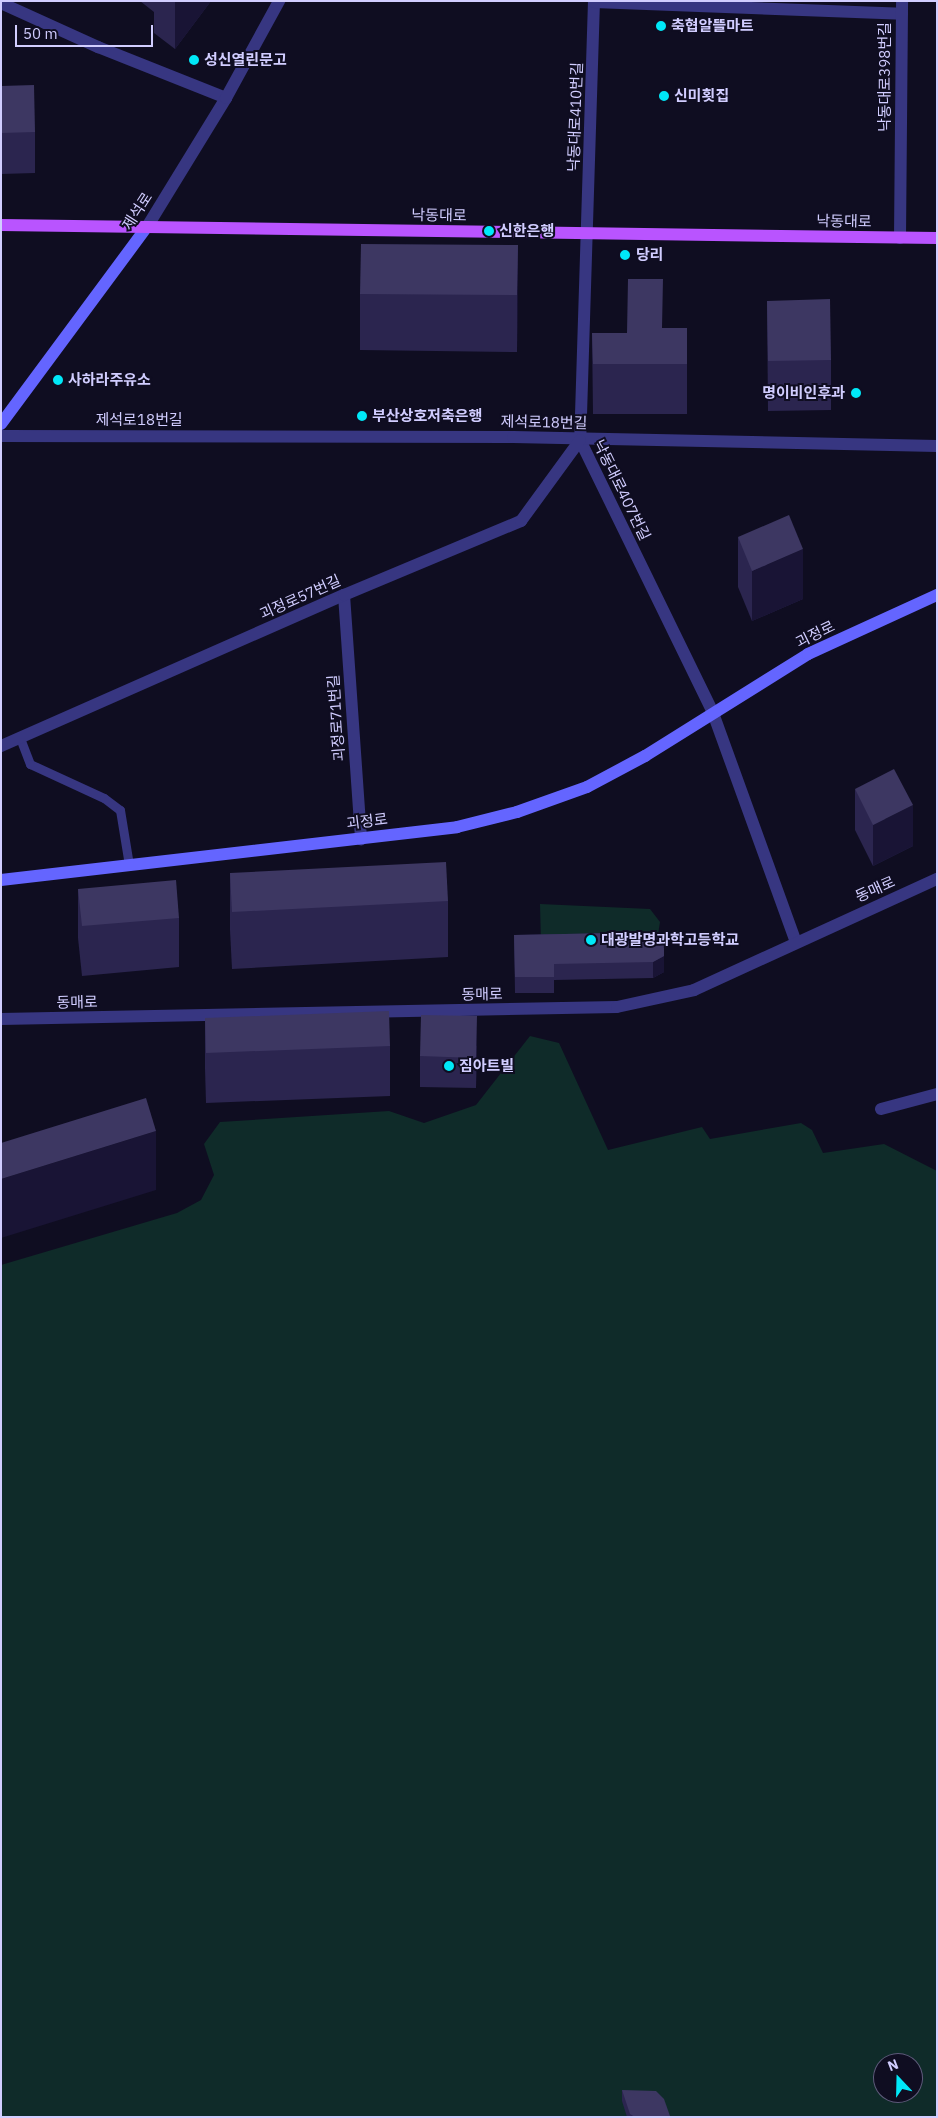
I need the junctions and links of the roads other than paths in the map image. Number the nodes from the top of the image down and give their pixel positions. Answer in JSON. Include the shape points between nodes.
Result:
{"nodes":[{"id":1,"x":279,"y":1,"type":"edge"},
{"id":2,"x":594,"y":2,"type":"edge"},
{"id":3,"x":1,"y":3,"type":"edge"},
{"id":4,"x":902,"y":8,"type":"edge"},
{"id":5,"x":226,"y":98,"type":"junction"},
{"id":6,"x":1,"y":225,"type":"edge"},
{"id":7,"x":147,"y":227,"type":"junction"},
{"id":8,"x":587,"y":233,"type":"junction"},
{"id":9,"x":900,"y":238,"type":"junction"},
{"id":10,"x":937,"y":238,"type":"edge"},
{"id":11,"x":1,"y":424,"type":"edge"},
{"id":12,"x":1,"y":436,"type":"edge"},
{"id":13,"x":580,"y":440,"type":"junction"},
{"id":14,"x":937,"y":446,"type":"edge"},
{"id":15,"x":344,"y":595,"type":"junction"},
{"id":16,"x":937,"y":595,"type":"edge"},
{"id":17,"x":713,"y":713,"type":"junction"},
{"id":18,"x":20,"y":738,"type":"junction"},
{"id":19,"x":1,"y":746,"type":"edge"},
{"id":20,"x":361,"y":839,"type":"junction"},
{"id":21,"x":129,"y":865,"type":"junction"},
{"id":22,"x":937,"y":879,"type":"edge"},
{"id":23,"x":1,"y":880,"type":"edge"},
{"id":24,"x":796,"y":942,"type":"junction"},
{"id":25,"x":1,"y":1019,"type":"edge"},
{"id":26,"x":937,"y":1094,"type":"edge"},
{"id":27,"x":881,"y":1109,"type":"dead end"}],
"edges":[{"from":1,"to":5,"type":"street","name":"제석로"},
{"from":2,"to":4,"type":"street","name":"낙동대로398번길"},
{"from":2,"to":8,"type":"street","name":"낙동대로410번길"},
{"from":3,"to":5,"type":"street","via":[[98,47]]},
{"from":4,"to":9,"type":"street","name":"낙동대로398번길"},
{"from":5,"to":7,"type":"street","name":"제석로"},
{"from":6,"to":7,"type":"main road","name":"낙동대로"},
{"from":7,"to":8,"type":"main road","name":"낙동대로"},
{"from":7,"to":11,"type":"main road","name":"제석로"},
{"from":8,"to":9,"type":"main road","name":"낙동대로"},
{"from":8,"to":13,"type":"street","name":"낙동대로407번길"},
{"from":9,"to":10,"type":"main road","name":"낙동대로"},
{"from":12,"to":13,"type":"street","name":"제석로18번길"},
{"from":13,"to":14,"type":"street","name":"제석로18번길"},
{"from":13,"to":15,"type":"street","name":"괴정로57번길","via":[[521,522]]},
{"from":13,"to":17,"type":"street","name":"낙동대로407번길"},
{"from":15,"to":18,"type":"street","name":"괴정로57번길"},
{"from":15,"to":20,"type":"street","name":"괴정로71번길"},
{"from":16,"to":17,"type":"main road","name":"괴정로","via":[[808,654]]},
{"from":17,"to":20,"type":"main road","name":"괴정로","via":[[645,756],[587,787],[517,812],[457,826]]},
{"from":17,"to":24,"type":"street"},
{"from":18,"to":19,"type":"street","name":"괴정로57번길"},
{"from":18,"to":21,"type":"lane","via":[[30,764],[104,798],[120,810]]},
{"from":20,"to":21,"type":"main road","name":"괴정로"},
{"from":21,"to":23,"type":"main road","name":"괴정로"},
{"from":22,"to":24,"type":"street","name":"동매로"},
{"from":24,"to":25,"type":"street","name":"동매로","via":[[694,990],[617,1007]]},
{"from":26,"to":27,"type":"street"}]}
